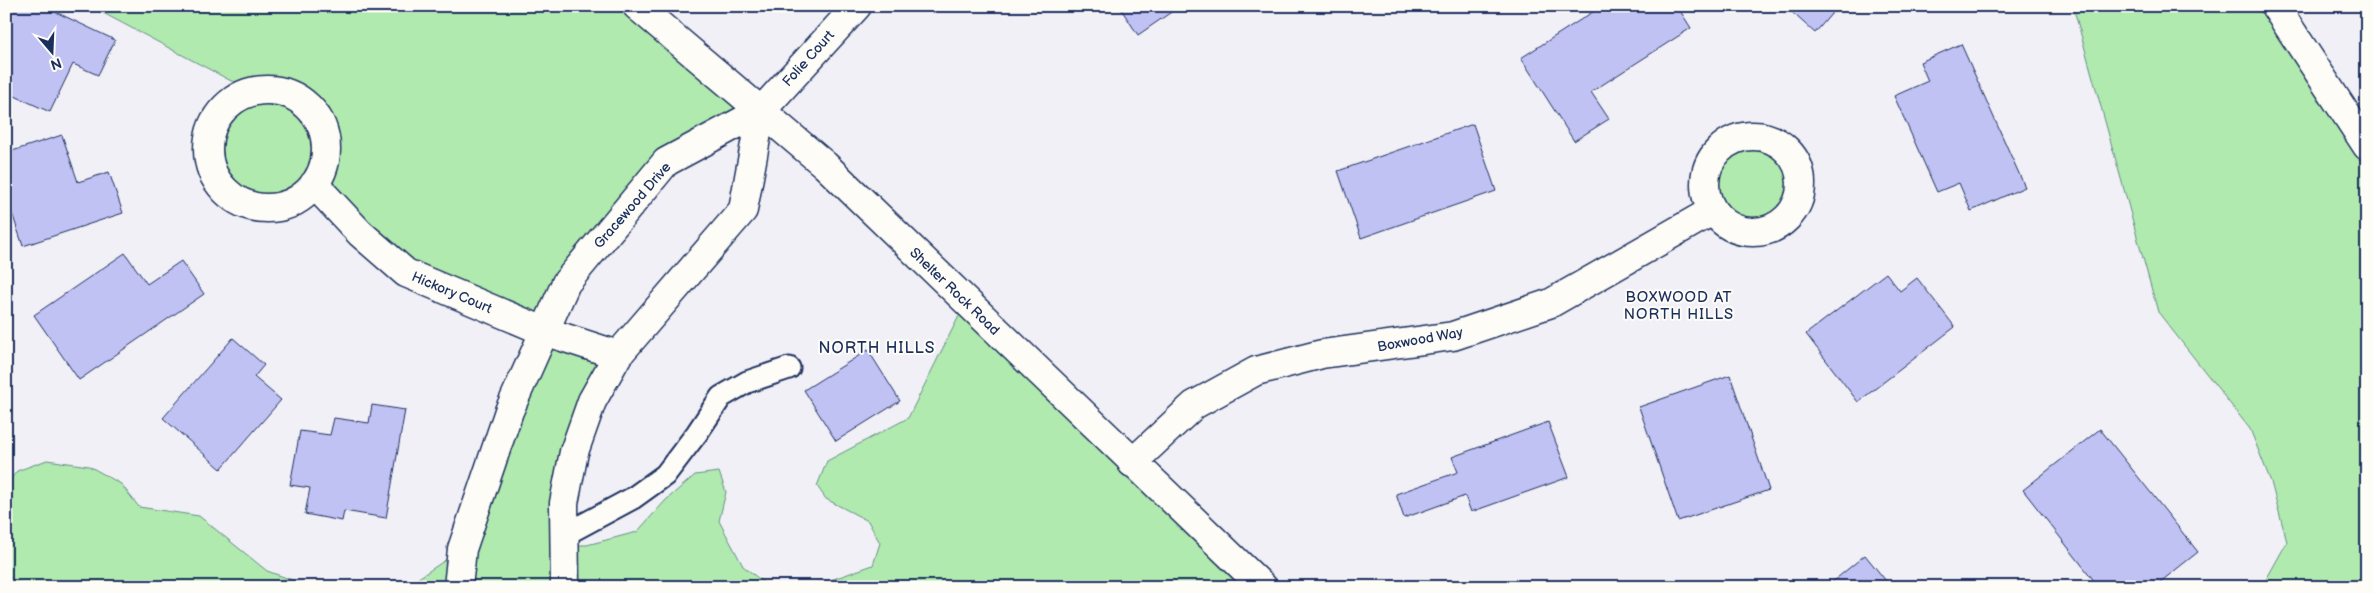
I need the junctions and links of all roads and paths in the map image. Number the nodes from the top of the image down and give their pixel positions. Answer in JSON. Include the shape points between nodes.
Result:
{"nodes":[{"id":1,"x":637,"y":6,"type":"edge"},
{"id":2,"x":857,"y":6,"type":"edge"},
{"id":3,"x":2275,"y":6,"type":"edge"},
{"id":4,"x":761,"y":111,"type":"junction"},
{"id":5,"x":2367,"y":146,"type":"edge"},
{"id":6,"x":314,"y":184,"type":"junction"},
{"id":7,"x":1712,"y":211,"type":"dead end"},
{"id":8,"x":544,"y":332,"type":"junction"},
{"id":9,"x":618,"y":355,"type":"junction"},
{"id":10,"x":789,"y":368,"type":"dead end"},
{"id":11,"x":1132,"y":462,"type":"junction"},
{"id":12,"x":564,"y":535,"type":"junction"},
{"id":13,"x":458,"y":587,"type":"edge"},
{"id":14,"x":565,"y":587,"type":"edge"},
{"id":15,"x":1263,"y":587,"type":"edge"}],
"edges":[{"from":1,"to":4,"type":"street","name":"Shelter Rock Road"},
{"from":2,"to":4,"type":"street","name":"Folie Court"},
{"from":3,"to":5,"type":"street"},
{"from":4,"to":8,"type":"street","name":"Gracewood Drive","via":[[666,162],[566,283]]},
{"from":4,"to":9,"type":"street","via":[[743,210]]},
{"from":4,"to":11,"type":"street","name":"Shelter Rock Road","via":[[825,165]]},
{"from":6,"to":6,"type":"street","via":[[324,165],[326,145],[321,125],[310,108],[293,96],[273,90],[252,92],[234,100],[219,114],[210,131],[210,168],[232,197],[248,205],[267,208],[285,205],[301,197]]},
{"from":6,"to":8,"type":"street","name":"Hickory Court","via":[[360,233],[406,273]]},
{"from":7,"to":11,"type":"street","name":"Boxwood Way","via":[[1551,303],[1453,336],[1322,354],[1256,371],[1194,405]]},
{"from":8,"to":9,"type":"street","name":"Hickory Court"},
{"from":8,"to":13,"type":"street","name":"Gracewood Drive","via":[[509,411],[462,549]]},
{"from":9,"to":12,"type":"street","via":[[592,401],[574,452],[564,502]]},
{"from":10,"to":12,"type":"lane","via":[[747,382],[721,397],[665,475],[633,498]]},
{"from":11,"to":15,"type":"street","name":"Shelter Rock Road"},
{"from":12,"to":14,"type":"street"}]}
